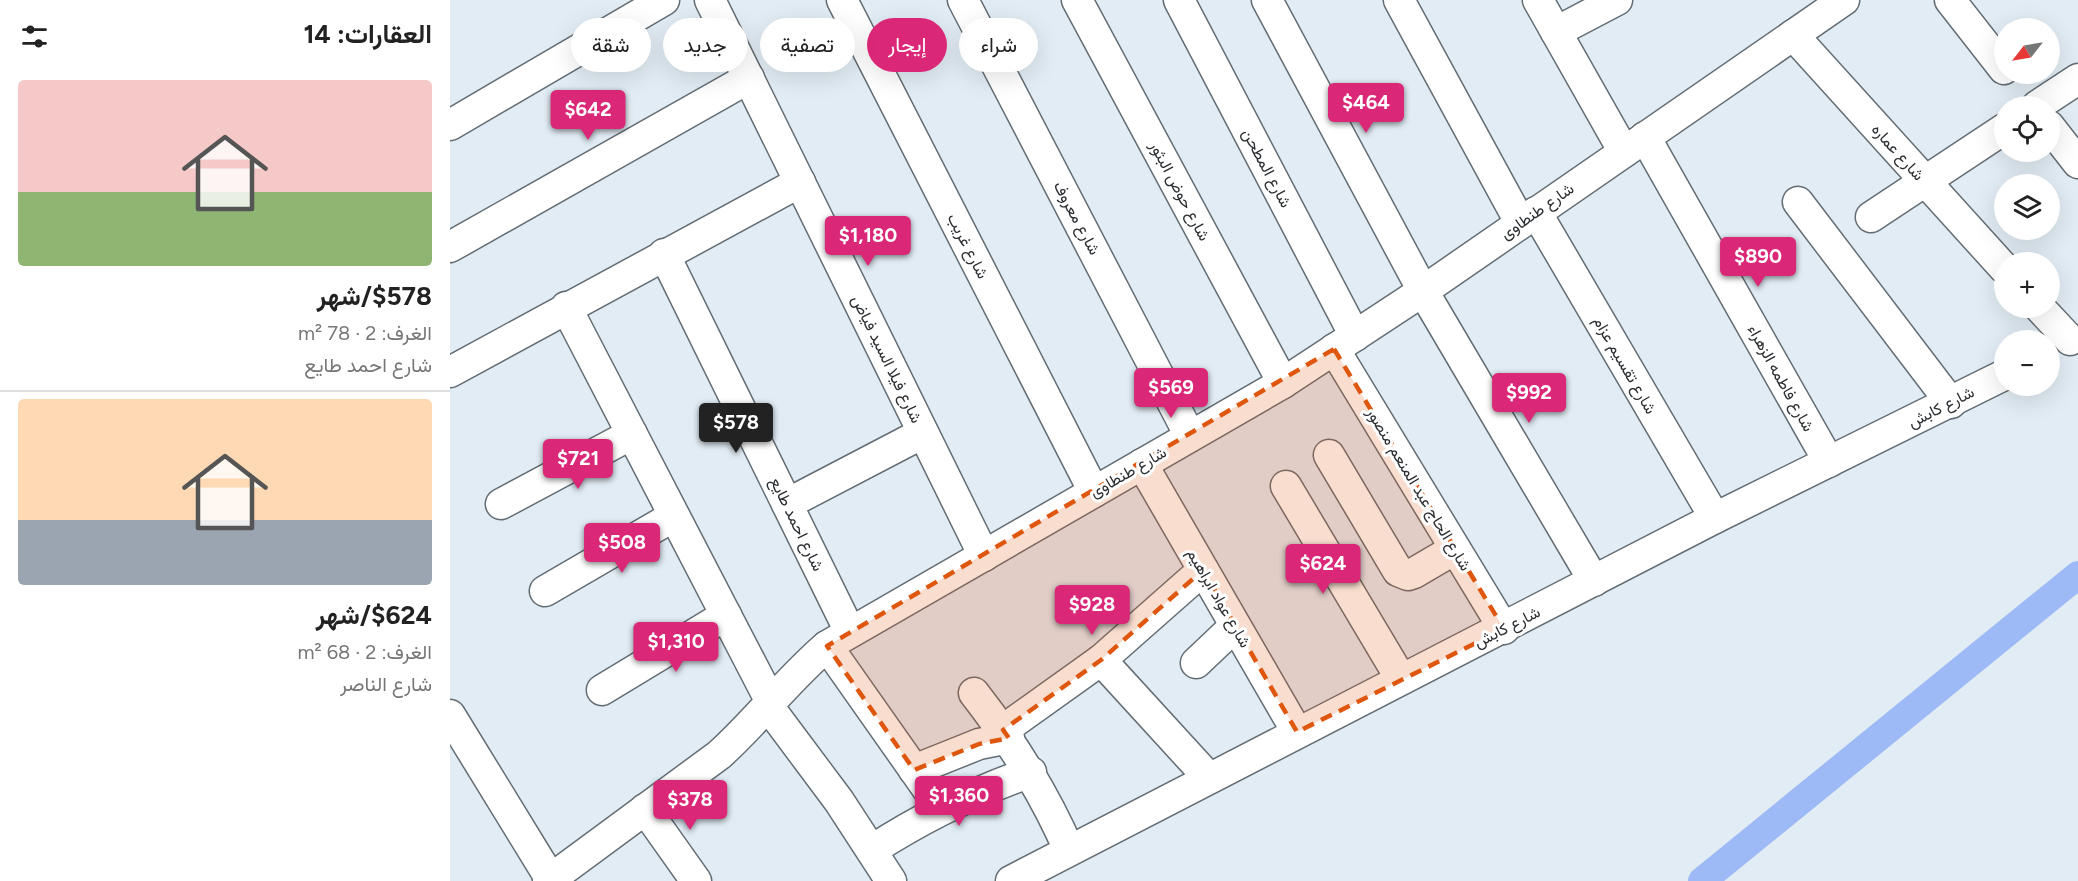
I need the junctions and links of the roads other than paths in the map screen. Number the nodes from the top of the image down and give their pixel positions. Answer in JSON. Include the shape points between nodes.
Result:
{"nodes":[{"id":1,"x":664,"y":0,"type":"edge"},
{"id":2,"x":710,"y":0,"type":"edge"},
{"id":3,"x":842,"y":0,"type":"edge"},
{"id":4,"x":963,"y":0,"type":"edge"},
{"id":5,"x":1077,"y":0,"type":"edge"},
{"id":6,"x":1179,"y":0,"type":"edge"},
{"id":7,"x":1267,"y":0,"type":"edge"},
{"id":8,"x":1399,"y":0,"type":"edge"},
{"id":9,"x":1538,"y":0,"type":"edge"},
{"id":10,"x":1617,"y":0,"type":"edge"},
{"id":11,"x":1844,"y":0,"type":"edge"},
{"id":12,"x":1950,"y":0,"type":"edge"},
{"id":13,"x":1556,"y":32,"type":"junction"},
{"id":14,"x":1793,"y":35,"type":"junction"},
{"id":15,"x":1994,"y":56,"type":"edge"},
{"id":16,"x":749,"y":78,"type":"junction"},
{"id":17,"x":2078,"y":79,"type":"edge"},
{"id":18,"x":2016,"y":84,"type":"edge"},
{"id":19,"x":2027,"y":96,"type":"edge"},
{"id":20,"x":2051,"y":96,"type":"edge"},
{"id":21,"x":450,"y":125,"type":"edge"},
{"id":22,"x":1994,"y":136,"type":"edge"},
{"id":23,"x":2060,"y":140,"type":"edge"},
{"id":24,"x":1635,"y":144,"type":"junction"},
{"id":25,"x":2078,"y":163,"type":"edge"},
{"id":26,"x":800,"y":182,"type":"junction"},
{"id":27,"x":1925,"y":182,"type":"junction"},
{"id":28,"x":1798,"y":202,"type":"dead end"},
{"id":29,"x":1528,"y":217,"type":"junction"},
{"id":30,"x":1872,"y":217,"type":"dead end"},
{"id":31,"x":450,"y":247,"type":"edge"},
{"id":32,"x":664,"y":255,"type":"junction"},
{"id":33,"x":1994,"y":257,"type":"edge"},
{"id":34,"x":1423,"y":291,"type":"junction"},
{"id":35,"x":567,"y":307,"type":"junction"},
{"id":36,"x":2048,"y":318,"type":"edge"},
{"id":37,"x":2066,"y":342,"type":"edge"},
{"id":38,"x":1344,"y":343,"type":"junction"},
{"id":39,"x":450,"y":372,"type":"edge"},
{"id":40,"x":1994,"y":380,"type":"edge"},
{"id":41,"x":1282,"y":382,"type":"junction"},
{"id":42,"x":1951,"y":403,"type":"junction"},
{"id":43,"x":923,"y":433,"type":"junction"},
{"id":44,"x":632,"y":434,"type":"junction"},
{"id":45,"x":1190,"y":436,"type":"junction"},
{"id":46,"x":1329,"y":456,"type":"dead end"},
{"id":47,"x":1829,"y":462,"type":"junction"},
{"id":48,"x":1142,"y":464,"type":"junction"},
{"id":49,"x":1286,"y":486,"type":"dead end"},
{"id":50,"x":1094,"y":492,"type":"junction"},
{"id":51,"x":501,"y":504,"type":"dead end"},
{"id":52,"x":787,"y":504,"type":"junction"},
{"id":53,"x":674,"y":516,"type":"junction"},
{"id":54,"x":1715,"y":518,"type":"junction"},
{"id":55,"x":1455,"y":549,"type":"junction"},
{"id":56,"x":984,"y":556,"type":"junction"},
{"id":57,"x":1203,"y":570,"type":"junction"},
{"id":58,"x":1594,"y":581,"type":"junction"},
{"id":59,"x":545,"y":591,"type":"dead end"},
{"id":60,"x":726,"y":615,"type":"junction"},
{"id":61,"x":1235,"y":626,"type":"junction"},
{"id":62,"x":1504,"y":629,"type":"junction"},
{"id":63,"x":838,"y":639,"type":"junction"},
{"id":64,"x":1101,"y":660,"type":"junction"},
{"id":65,"x":1196,"y":663,"type":"dead end"},
{"id":66,"x":1401,"y":680,"type":"junction"},
{"id":67,"x":602,"y":690,"type":"dead end"},
{"id":68,"x":974,"y":693,"type":"dead end"},
{"id":69,"x":769,"y":704,"type":"junction"},
{"id":70,"x":450,"y":715,"type":"edge"},
{"id":71,"x":1297,"y":732,"type":"junction"},
{"id":72,"x":1006,"y":734,"type":"junction"},
{"id":73,"x":914,"y":770,"type":"junction"},
{"id":74,"x":1031,"y":772,"type":"junction"},
{"id":75,"x":1208,"y":777,"type":"junction"},
{"id":76,"x":941,"y":808,"type":"junction"},
{"id":77,"x":645,"y":809,"type":"junction"},
{"id":78,"x":872,"y":850,"type":"junction"},
{"id":79,"x":1069,"y":850,"type":"junction"},
{"id":80,"x":549,"y":879,"type":"edge"},
{"id":81,"x":696,"y":881,"type":"edge"},
{"id":82,"x":891,"y":881,"type":"edge"},
{"id":83,"x":1011,"y":881,"type":"edge"}],
"edges":[{"from":1,"to":21,"type":"street"},
{"from":2,"to":16,"type":"street","name":"شارع فيلا السيد فياض"},
{"from":3,"to":50,"type":"street","name":"شارع غريب"},
{"from":4,"to":45,"type":"street","name":"شارع معروف"},
{"from":5,"to":41,"type":"street","name":"شارع حوض البثور"},
{"from":6,"to":38,"type":"street","name":"شارع المطحن"},
{"from":7,"to":34,"type":"street"},
{"from":8,"to":29,"type":"street","name":"شارع تقسيم عزام"},
{"from":9,"to":13,"type":"street","name":"شارع فاطمه الزهراء"},
{"from":10,"to":13,"type":"street"},
{"from":11,"to":14,"type":"street","name":"شارع طنطاوى"},
{"from":12,"to":15,"type":"street"},
{"from":13,"to":24,"type":"street","name":"شارع فاطمه الزهراء"},
{"from":14,"to":24,"type":"street","name":"شارع طنطاوى"},
{"from":14,"to":27,"type":"street","name":"شارع عماره"},
{"from":16,"to":26,"type":"street","name":"شارع فيلا السيد فياض"},
{"from":16,"to":31,"type":"street"},
{"from":17,"to":20,"type":"street"},
{"from":18,"to":19,"type":"street"},
{"from":22,"to":27,"type":"street"},
{"from":23,"to":25,"type":"street"},
{"from":24,"to":29,"type":"street","name":"شارع طنطاوى"},
{"from":24,"to":47,"type":"street","name":"شارع فاطمه الزهراء"},
{"from":26,"to":32,"type":"street"},
{"from":26,"to":43,"type":"street","name":"شارع فيلا السيد فياض"},
{"from":27,"to":30,"type":"street"},
{"from":27,"to":33,"type":"street","name":"شارع عماره"},
{"from":28,"to":42,"type":"street"},
{"from":29,"to":34,"type":"street","name":"شارع طنطاوى"},
{"from":29,"to":54,"type":"street","name":"شارع تقسيم عزام"},
{"from":32,"to":35,"type":"street"},
{"from":32,"to":52,"type":"street","name":"شارع احمد طايع"},
{"from":34,"to":38,"type":"street","name":"شارع طنطاوى"},
{"from":34,"to":58,"type":"street"},
{"from":35,"to":39,"type":"street"},
{"from":35,"to":44,"type":"street"},
{"from":36,"to":37,"type":"street"},
{"from":38,"to":41,"type":"street","name":"شارع طنطاوى"},
{"from":38,"to":55,"type":"street","name":"شارع الحاج عبد المنعم منصور"},
{"from":40,"to":42,"type":"street","name":"شارع كابش"},
{"from":41,"to":45,"type":"street","name":"شارع طنطاوى"},
{"from":42,"to":47,"type":"street","name":"شارع كابش"},
{"from":43,"to":52,"type":"street"},
{"from":43,"to":56,"type":"street","name":"شارع فيلا السيد فياض"},
{"from":44,"to":51,"type":"street"},
{"from":44,"to":53,"type":"street"},
{"from":45,"to":48,"type":"street","name":"شارع طنطاوى"},
{"from":46,"to":55,"type":"street","via":[[1398,571],[1414,573]]},
{"from":47,"to":54,"type":"street","name":"شارع كابش"},
{"from":48,"to":50,"type":"street","name":"شارع طنطاوى"},
{"from":48,"to":57,"type":"street","name":"شارع عواد ابراهيم"},
{"from":49,"to":66,"type":"street"},
{"from":50,"to":56,"type":"street","name":"شارع طنطاوى"},
{"from":52,"to":63,"type":"street","name":"شارع احمد طايع"},
{"from":53,"to":59,"type":"street"},
{"from":53,"to":60,"type":"street"},
{"from":54,"to":58,"type":"street","name":"شارع كابش"},
{"from":55,"to":62,"type":"street","name":"شارع الحاج عبد المنعم منصور"},
{"from":56,"to":63,"type":"street","name":"شارع طنطاوى"},
{"from":57,"to":61,"type":"street","name":"شارع عواد ابراهيم"},
{"from":57,"to":64,"type":"street"},
{"from":58,"to":62,"type":"street","name":"شارع كابش"},
{"from":60,"to":67,"type":"street"},
{"from":60,"to":69,"type":"street"},
{"from":61,"to":65,"type":"street"},
{"from":61,"to":71,"type":"street","name":"شارع عواد ابراهيم"},
{"from":62,"to":66,"type":"street","name":"شارع كابش"},
{"from":63,"to":69,"type":"street","name":"شارع طنطاوى","via":[[799,670]]},
{"from":63,"to":73,"type":"street","name":"شارع احمد طايع"},
{"from":64,"to":72,"type":"street"},
{"from":64,"to":75,"type":"street"},
{"from":66,"to":71,"type":"street","name":"شارع كابش"},
{"from":68,"to":72,"type":"street"},
{"from":69,"to":77,"type":"street","name":"شارع طنطاوى","via":[[719,755]]},
{"from":69,"to":78,"type":"street"},
{"from":70,"to":80,"type":"street"},
{"from":71,"to":75,"type":"street","name":"شارع كابش"},
{"from":72,"to":73,"type":"street"},
{"from":72,"to":74,"type":"street"},
{"from":73,"to":76,"type":"street","name":"شارع احمد طايع"},
{"from":74,"to":76,"type":"street"},
{"from":74,"to":79,"type":"street"},
{"from":75,"to":79,"type":"street","name":"شارع كابش"},
{"from":76,"to":78,"type":"street"},
{"from":77,"to":80,"type":"street","name":"شارع طنطاوى"},
{"from":77,"to":81,"type":"street"},
{"from":78,"to":82,"type":"street"},
{"from":79,"to":83,"type":"street","name":"شارع كابش"}]}
